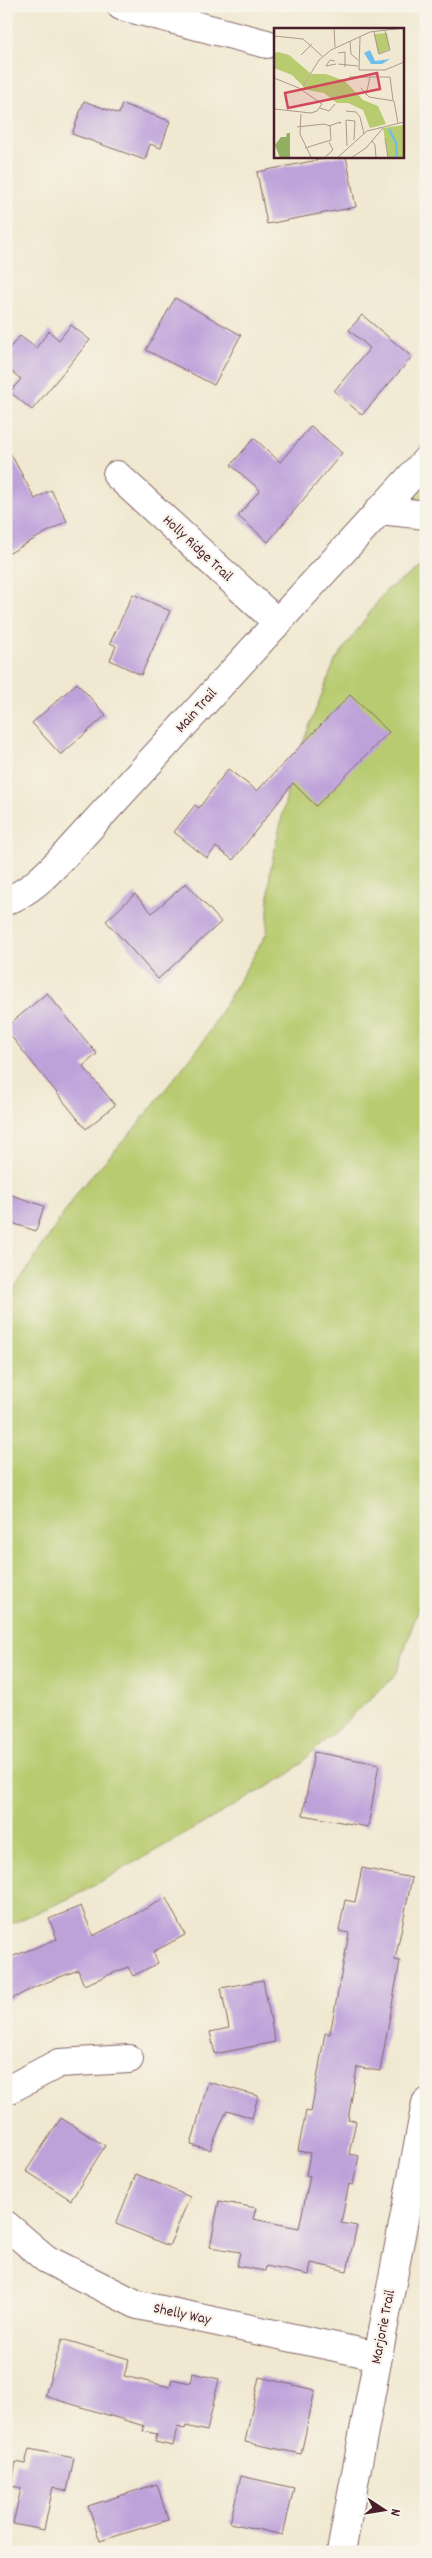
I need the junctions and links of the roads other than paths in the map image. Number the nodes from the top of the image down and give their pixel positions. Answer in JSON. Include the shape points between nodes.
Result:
{"nodes":[{"id":1,"x":122,"y":6,"type":"edge"},
{"id":2,"x":267,"y":44,"type":"dead end"},
{"id":3,"x":426,"y":460,"type":"edge"},
{"id":4,"x":117,"y":474,"type":"dead end"},
{"id":5,"x":378,"y":510,"type":"junction"},
{"id":6,"x":426,"y":515,"type":"edge"},
{"id":7,"x":278,"y":623,"type":"junction"},
{"id":8,"x":6,"y":901,"type":"edge"},
{"id":9,"x":129,"y":2059,"type":"dead end"},
{"id":10,"x":6,"y":2091,"type":"edge"},
{"id":11,"x":426,"y":2103,"type":"edge"},
{"id":12,"x":6,"y":2225,"type":"edge"},
{"id":13,"x":378,"y":2356,"type":"junction"},
{"id":14,"x":341,"y":2552,"type":"edge"}],
"edges":[{"from":1,"to":2,"type":"street"},
{"from":3,"to":5,"type":"street","name":"Main Trail"},
{"from":4,"to":7,"type":"street","name":"Holly Ridge Trail"},
{"from":5,"to":6,"type":"street"},
{"from":5,"to":7,"type":"street","name":"Main Trail"},
{"from":7,"to":8,"type":"street","name":"Main Trail","via":[[42,879],[19,896]]},
{"from":9,"to":10,"type":"street","via":[[59,2063]]},
{"from":11,"to":13,"type":"street","name":"Marjorie Trail"},
{"from":12,"to":13,"type":"street","name":"Shelly Way","via":[[46,2259],[138,2305]]},
{"from":13,"to":14,"type":"street","name":"Marjorie Trail"}]}
